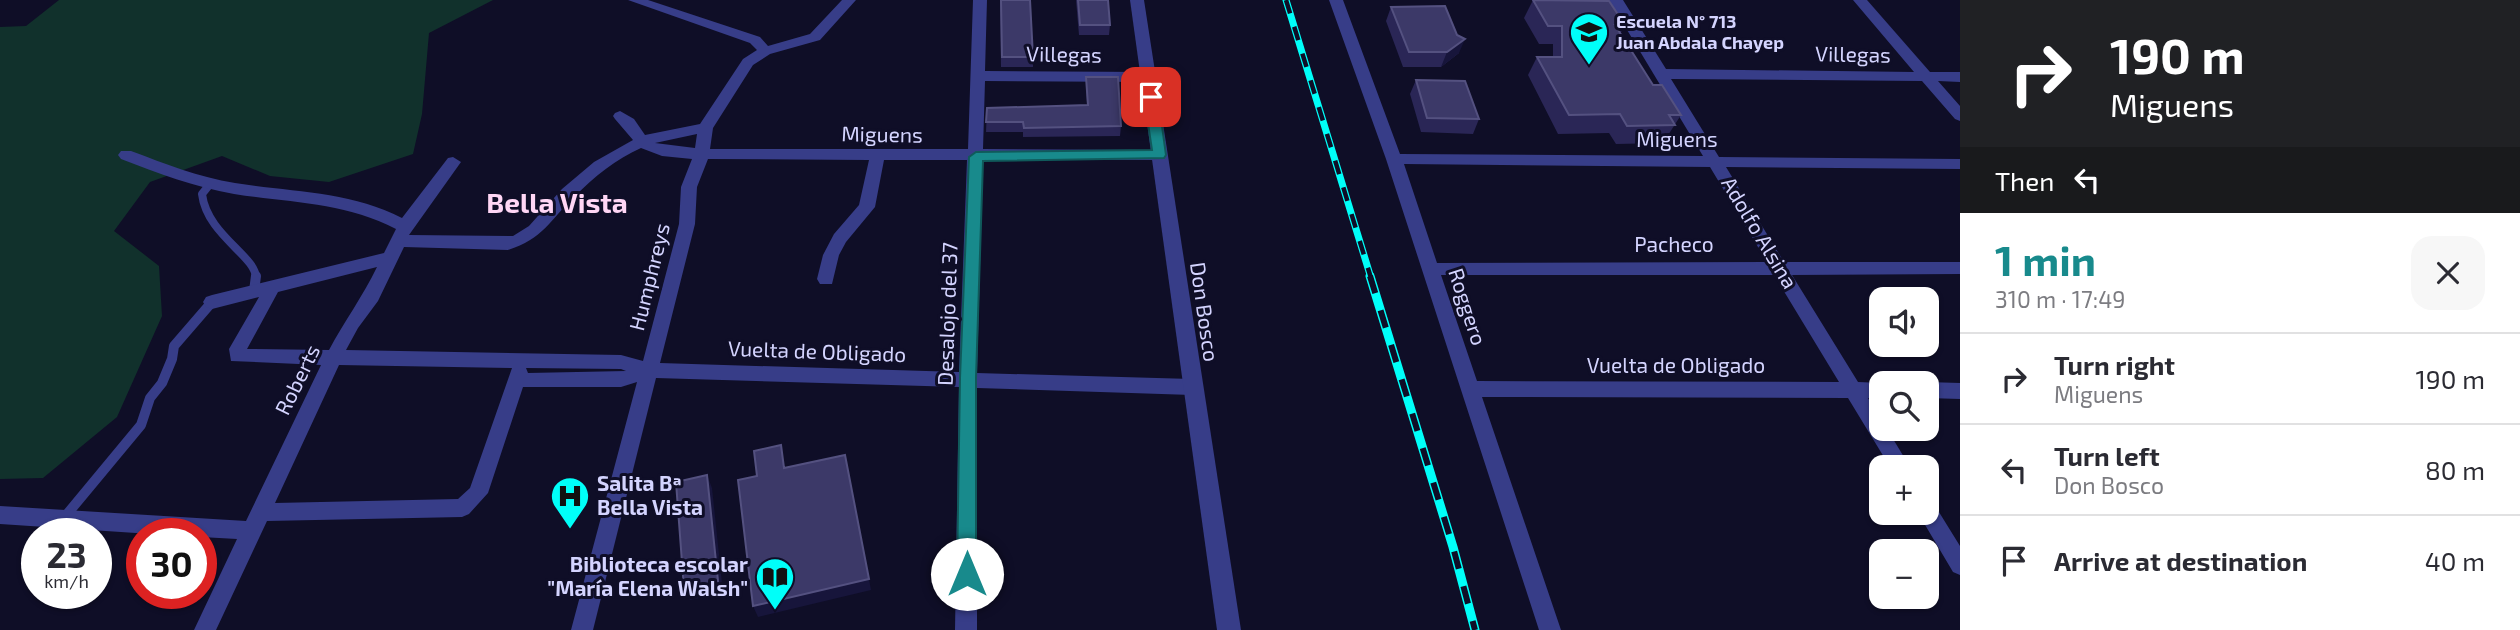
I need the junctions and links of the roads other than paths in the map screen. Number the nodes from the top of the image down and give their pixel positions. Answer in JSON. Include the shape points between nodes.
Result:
{"nodes":[{"id":1,"x":635,"y":0,"type":"edge"},
{"id":2,"x":849,"y":0,"type":"edge"},
{"id":3,"x":980,"y":0,"type":"edge"},
{"id":4,"x":1137,"y":0,"type":"edge"},
{"id":5,"x":1336,"y":0,"type":"edge"},
{"id":6,"x":1616,"y":0,"type":"edge"},
{"id":7,"x":1860,"y":0,"type":"edge"},
{"id":8,"x":765,"y":51,"type":"junction"},
{"id":9,"x":1661,"y":74,"type":"junction"},
{"id":10,"x":979,"y":76,"type":"junction"},
{"id":11,"x":1148,"y":76,"type":"junction"},
{"id":12,"x":1926,"y":77,"type":"junction"},
{"id":13,"x":1960,"y":77,"type":"edge"},
{"id":14,"x":620,"y":116,"type":"dead end"},
{"id":15,"x":1960,"y":116,"type":"edge"},
{"id":16,"x":705,"y":128,"type":"junction"},
{"id":17,"x":642,"y":141,"type":"junction"},
{"id":18,"x":702,"y":154,"type":"junction"},
{"id":19,"x":126,"y":155,"type":"dead end"},
{"id":20,"x":1159,"y":155,"type":"junction"},
{"id":21,"x":877,"y":156,"type":"junction"},
{"id":22,"x":976,"y":157,"type":"junction"},
{"id":23,"x":1394,"y":159,"type":"junction"},
{"id":24,"x":453,"y":162,"type":"dead end"},
{"id":25,"x":1716,"y":162,"type":"junction"},
{"id":26,"x":1960,"y":164,"type":"edge"},
{"id":27,"x":210,"y":184,"type":"junction"},
{"id":28,"x":402,"y":234,"type":"junction"},
{"id":29,"x":388,"y":258,"type":"junction"},
{"id":30,"x":1779,"y":268,"type":"junction"},
{"id":31,"x":1960,"y":268,"type":"edge"},
{"id":32,"x":1430,"y":269,"type":"junction"},
{"id":33,"x":826,"y":279,"type":"dead end"},
{"id":34,"x":262,"y":289,"type":"junction"},
{"id":35,"x":212,"y":302,"type":"joint"},
{"id":36,"x":334,"y":357,"type":"junction"},
{"id":37,"x":523,"y":360,"type":"junction"},
{"id":38,"x":650,"y":370,"type":"junction"},
{"id":39,"x":968,"y":378,"type":"junction"},
{"id":40,"x":516,"y":380,"type":"junction"},
{"id":41,"x":1192,"y":387,"type":"junction"},
{"id":42,"x":1470,"y":389,"type":"junction"},
{"id":43,"x":1853,"y":389,"type":"junction"},
{"id":44,"x":1869,"y":390,"type":"edge"},
{"id":45,"x":1939,"y":390,"type":"edge"},
{"id":46,"x":1960,"y":391,"type":"edge"},
{"id":47,"x":1893,"y":455,"type":"edge"},
{"id":48,"x":260,"y":512,"type":"junction"},
{"id":49,"x":0,"y":514,"type":"edge"},
{"id":50,"x":41,"y":518,"type":"edge"},
{"id":51,"x":64,"y":518,"type":"edge"},
{"id":52,"x":112,"y":523,"type":"edge"},
{"id":53,"x":1936,"y":525,"type":"edge"},
{"id":54,"x":251,"y":531,"type":"junction"},
{"id":55,"x":1960,"y":565,"type":"edge"},
{"id":56,"x":205,"y":630,"type":"edge"},
{"id":57,"x":582,"y":630,"type":"edge"},
{"id":58,"x":966,"y":630,"type":"edge"},
{"id":59,"x":1229,"y":630,"type":"edge"},
{"id":60,"x":1550,"y":630,"type":"edge"}],
"edges":[{"from":1,"to":8,"type":"street","via":[[755,40]]},
{"from":2,"to":8,"type":"street","name":"Humphreys","via":[[815,37]]},
{"from":3,"to":10,"type":"street","name":"Desalojo del 37"},
{"from":4,"to":11,"type":"street","name":"Don Bosco"},
{"from":5,"to":23,"type":"street","name":"Roggero"},
{"from":6,"to":9,"type":"street","name":"Adolfo Alsina"},
{"from":7,"to":12,"type":"street"},
{"from":8,"to":16,"type":"street","name":"Humphreys","via":[[748,62]]},
{"from":9,"to":12,"type":"street","name":"Villegas"},
{"from":9,"to":25,"type":"street","name":"Adolfo Alsina"},
{"from":10,"to":11,"type":"street","name":"Villegas"},
{"from":10,"to":22,"type":"street","name":"Desalojo del 37"},
{"from":11,"to":20,"type":"street","name":"Don Bosco"},
{"from":12,"to":13,"type":"street","name":"Villegas"},
{"from":12,"to":15,"type":"street"},
{"from":14,"to":17,"type":"street","via":[[633,124]]},
{"from":16,"to":17,"type":"street","via":[[658,134]]},
{"from":16,"to":18,"type":"street","name":"Humphreys"},
{"from":17,"to":18,"type":"street","name":"Miguens","via":[[656,150]]},
{"from":17,"to":28,"type":"street","via":[[599,165],[522,241],[508,244]]},
{"from":18,"to":21,"type":"street","name":"Miguens"},
{"from":18,"to":38,"type":"street","name":"Humphreys","via":[[689,187],[687,224]]},
{"from":19,"to":27,"type":"street"},
{"from":20,"to":22,"type":"street","name":"Miguens"},
{"from":20,"to":41,"type":"street","name":"Don Bosco"},
{"from":21,"to":22,"type":"street","name":"Miguens"},
{"from":21,"to":33,"type":"street","via":[[867,207],[840,238]]},
{"from":22,"to":39,"type":"street","name":"Desalojo del 37"},
{"from":23,"to":25,"type":"street","name":"Miguens"},
{"from":23,"to":32,"type":"street","name":"Roggero"},
{"from":24,"to":28,"type":"street","name":"Roberts"},
{"from":25,"to":26,"type":"street","name":"Miguens"},
{"from":25,"to":30,"type":"street","name":"Adolfo Alsina"},
{"from":27,"to":28,"type":"street","via":[[306,196],[376,212]]},
{"from":27,"to":34,"type":"lane","via":[[202,203],[222,236],[253,263]]},
{"from":28,"to":29,"type":"street","name":"Roberts"},
{"from":29,"to":34,"type":"street"},
{"from":29,"to":36,"type":"street","name":"Roberts","via":[[372,296]]},
{"from":30,"to":31,"type":"street","name":"Pacheco"},
{"from":30,"to":32,"type":"street","name":"Pacheco"},
{"from":30,"to":43,"type":"street","name":"Adolfo Alsina"},
{"from":32,"to":42,"type":"street","name":"Roggero"},
{"from":34,"to":35,"type":"street"},
{"from":34,"to":36,"type":"street","name":"Vuelta de Obligado","via":[[269,295],[237,356]]},
{"from":35,"to":51,"type":"lane","via":[[174,346],[141,425]]},
{"from":36,"to":37,"type":"street","name":"Vuelta de Obligado"},
{"from":36,"to":48,"type":"street","name":"Roberts"},
{"from":37,"to":38,"type":"street","name":"Vuelta de Obligado","via":[[621,362]]},
{"from":37,"to":40,"type":"street"},
{"from":38,"to":39,"type":"street","name":"Vuelta de Obligado"},
{"from":38,"to":40,"type":"street","name":"Vuelta de Obligado","via":[[621,380]]},
{"from":38,"to":57,"type":"street","name":"Humphreys"},
{"from":39,"to":41,"type":"street","name":"Vuelta de Obligado"},
{"from":39,"to":58,"type":"street","name":"Desalojo del 37"},
{"from":40,"to":48,"type":"street","via":[[478,493],[462,508]]},
{"from":41,"to":59,"type":"street","name":"Don Bosco"},
{"from":42,"to":43,"type":"street","name":"Vuelta de Obligado"},
{"from":42,"to":60,"type":"street","name":"Roggero"},
{"from":43,"to":44,"type":"street","name":"Vuelta de Obligado"},
{"from":43,"to":47,"type":"street","name":"Adolfo Alsina"},
{"from":45,"to":46,"type":"street"},
{"from":48,"to":54,"type":"street","name":"Roberts"},
{"from":49,"to":50,"type":"street"},
{"from":52,"to":54,"type":"street"},
{"from":53,"to":55,"type":"street"},
{"from":54,"to":56,"type":"street","name":"Roberts"}]}
